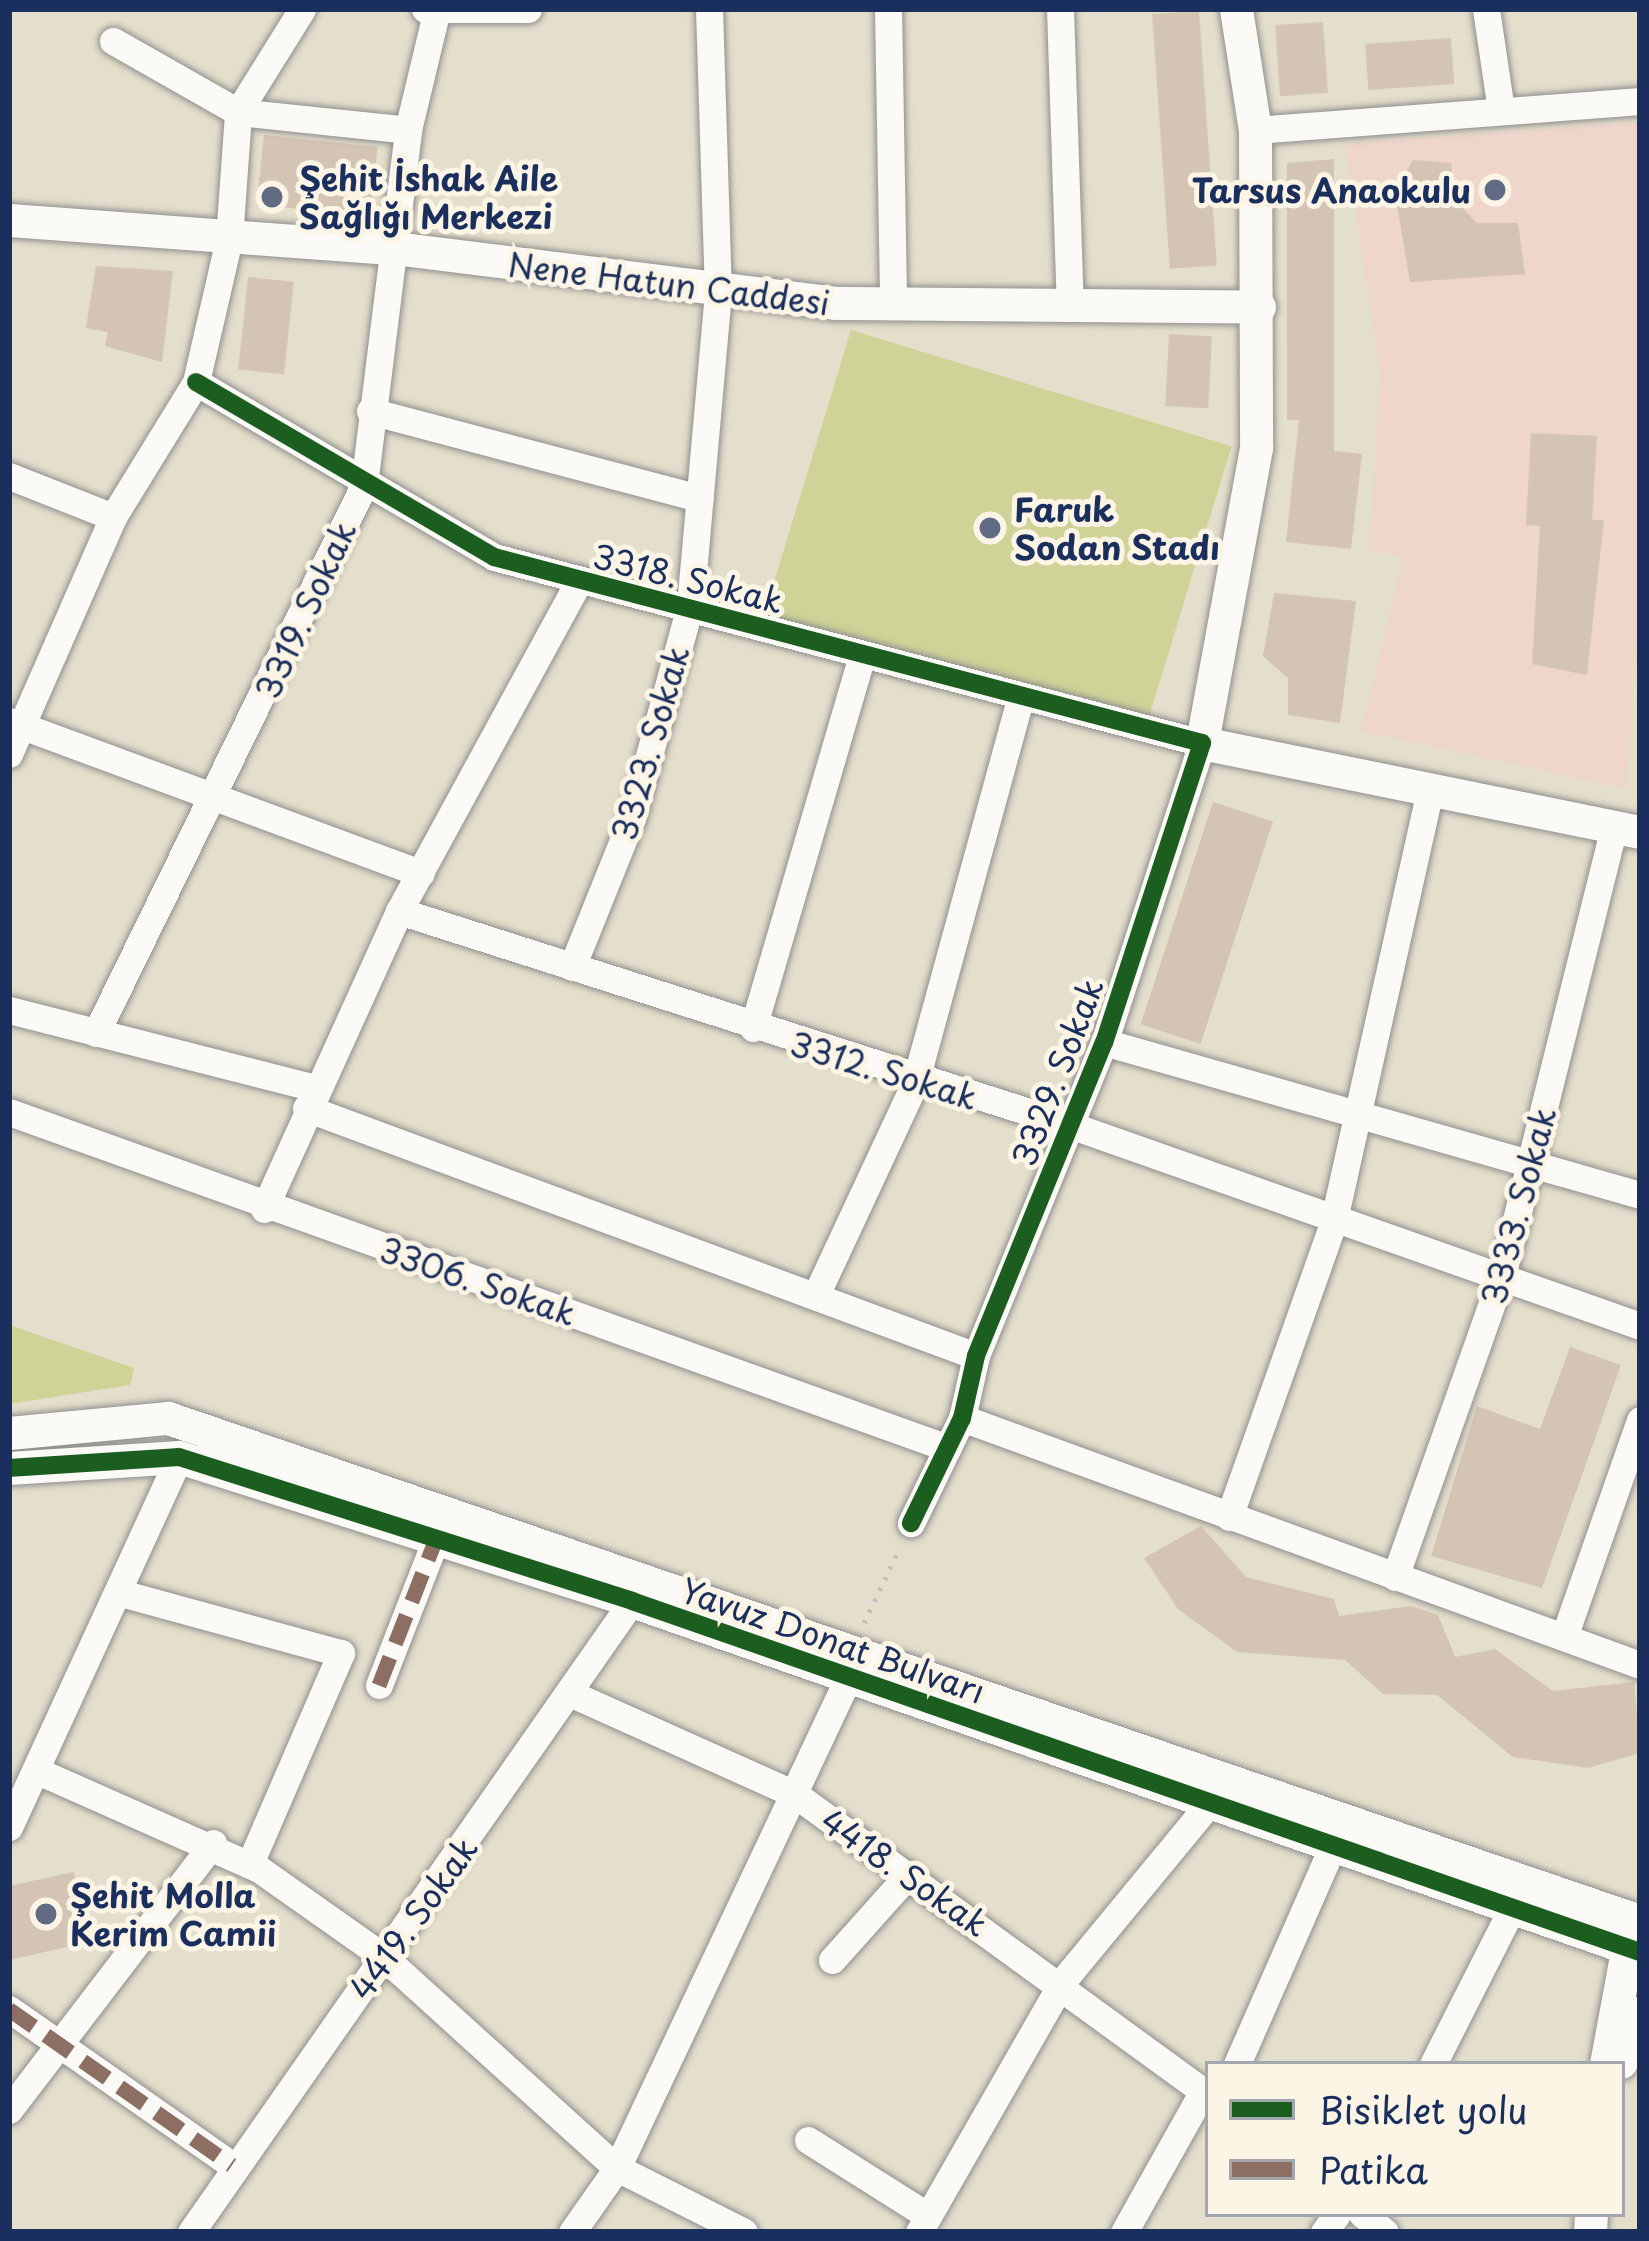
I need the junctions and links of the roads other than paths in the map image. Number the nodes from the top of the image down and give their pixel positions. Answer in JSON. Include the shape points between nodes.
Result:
{"nodes":[{"id":1,"x":302,"y":9,"type":"edge"},
{"id":2,"x":528,"y":9,"type":"edge"},
{"id":3,"x":709,"y":9,"type":"edge"},
{"id":4,"x":888,"y":9,"type":"edge"},
{"id":5,"x":1060,"y":9,"type":"edge"},
{"id":6,"x":1236,"y":9,"type":"edge"},
{"id":7,"x":1486,"y":9,"type":"edge"},
{"id":8,"x":430,"y":11,"type":"edge"},
{"id":9,"x":113,"y":41,"type":"dead end"},
{"id":10,"x":1640,"y":100,"type":"edge"},
{"id":11,"x":1501,"y":111,"type":"junction"},
{"id":12,"x":238,"y":112,"type":"junction"},
{"id":13,"x":408,"y":130,"type":"junction"},
{"id":14,"x":1255,"y":130,"type":"junction"},
{"id":15,"x":9,"y":220,"type":"edge"},
{"id":16,"x":230,"y":239,"type":"junction"},
{"id":17,"x":394,"y":248,"type":"junction"},
{"id":18,"x":718,"y":295,"type":"junction"},
{"id":19,"x":893,"y":304,"type":"junction"},
{"id":20,"x":1259,"y":307,"type":"junction"},
{"id":21,"x":1070,"y":308,"type":"junction"},
{"id":22,"x":196,"y":382,"type":"junction"},
{"id":23,"x":370,"y":411,"type":"junction"},
{"id":24,"x":9,"y":476,"type":"edge"},
{"id":25,"x":364,"y":485,"type":"junction"},
{"id":26,"x":700,"y":498,"type":"junction"},
{"id":27,"x":113,"y":517,"type":"junction"},
{"id":28,"x":578,"y":583,"type":"junction"},
{"id":29,"x":690,"y":606,"type":"junction"},
{"id":30,"x":862,"y":655,"type":"junction"},
{"id":31,"x":1019,"y":704,"type":"junction"},
{"id":32,"x":15,"y":723,"type":"edge"},
{"id":33,"x":1202,"y":743,"type":"junction"},
{"id":34,"x":9,"y":754,"type":"edge"},
{"id":35,"x":1429,"y":793,"type":"junction"},
{"id":36,"x":215,"y":800,"type":"junction"},
{"id":37,"x":1627,"y":829,"type":"edge"},
{"id":38,"x":421,"y":873,"type":"junction"},
{"id":39,"x":399,"y":911,"type":"junction"},
{"id":40,"x":572,"y":967,"type":"junction"},
{"id":41,"x":9,"y":1010,"type":"edge"},
{"id":42,"x":753,"y":1028,"type":"junction"},
{"id":43,"x":96,"y":1033,"type":"junction"},
{"id":44,"x":1104,"y":1042,"type":"junction"},
{"id":45,"x":915,"y":1083,"type":"junction"},
{"id":46,"x":311,"y":1098,"type":"junction"},
{"id":47,"x":9,"y":1112,"type":"edge"},
{"id":48,"x":1361,"y":1118,"type":"junction"},
{"id":49,"x":1070,"y":1125,"type":"junction"},
{"id":50,"x":1531,"y":1166,"type":"junction"},
{"id":51,"x":1640,"y":1195,"type":"edge"},
{"id":52,"x":265,"y":1209,"type":"junction"},
{"id":53,"x":1333,"y":1224,"type":"junction"},
{"id":54,"x":1503,"y":1272,"type":"junction"},
{"id":55,"x":816,"y":1294,"type":"junction"},
{"id":56,"x":1640,"y":1326,"type":"edge"},
{"id":57,"x":976,"y":1356,"type":"junction"},
{"id":58,"x":962,"y":1418,"type":"junction"},
{"id":59,"x":1640,"y":1420,"type":"edge"},
{"id":60,"x":9,"y":1433,"type":"edge"},
{"id":61,"x":948,"y":1448,"type":"junction"},
{"id":62,"x":179,"y":1457,"type":"junction"},
{"id":63,"x":9,"y":1468,"type":"edge"},
{"id":64,"x":1229,"y":1517,"type":"junction"},
{"id":65,"x":907,"y":1530,"type":"road end"},
{"id":66,"x":436,"y":1539,"type":"junction"},
{"id":67,"x":1395,"y":1577,"type":"junction"},
{"id":68,"x":121,"y":1594,"type":"junction"},
{"id":69,"x":632,"y":1601,"type":"junction"},
{"id":70,"x":1564,"y":1637,"type":"junction"},
{"id":71,"x":1640,"y":1664,"type":"edge"},
{"id":72,"x":849,"y":1676,"type":"junction"},
{"id":73,"x":379,"y":1685,"type":"dead end"},
{"id":74,"x":574,"y":1695,"type":"junction"},
{"id":75,"x":42,"y":1773,"type":"junction"},
{"id":76,"x":796,"y":1795,"type":"junction"},
{"id":77,"x":1208,"y":1804,"type":"junction"},
{"id":78,"x":9,"y":1827,"type":"edge"},
{"id":79,"x":213,"y":1843,"type":"junction"},
{"id":80,"x":1333,"y":1845,"type":"junction"},
{"id":81,"x":250,"y":1863,"type":"junction"},
{"id":82,"x":909,"y":1874,"type":"junction"},
{"id":83,"x":1512,"y":1908,"type":"junction"},
{"id":84,"x":1636,"y":1930,"type":"edge"},
{"id":85,"x":385,"y":1958,"type":"junction"},
{"id":86,"x":832,"y":1960,"type":"dead end"},
{"id":87,"x":1062,"y":1982,"type":"junction"},
{"id":88,"x":9,"y":2009,"type":"edge"},
{"id":89,"x":1640,"y":2012,"type":"edge"},
{"id":90,"x":61,"y":2045,"type":"junction"},
{"id":91,"x":1238,"y":2061,"type":"edge"},
{"id":92,"x":1435,"y":2061,"type":"edge"},
{"id":93,"x":1607,"y":2061,"type":"edge"},
{"id":94,"x":1621,"y":2061,"type":"edge"},
{"id":95,"x":1205,"y":2092,"type":"edge"},
{"id":96,"x":1205,"y":2095,"type":"edge"},
{"id":97,"x":9,"y":2110,"type":"edge"},
{"id":98,"x":808,"y":2140,"type":"dead end"},
{"id":99,"x":232,"y":2165,"type":"junction"},
{"id":100,"x":617,"y":2168,"type":"junction"},
{"id":101,"x":924,"y":2224,"type":"edge"},
{"id":102,"x":191,"y":2232,"type":"edge"},
{"id":103,"x":572,"y":2232,"type":"edge"},
{"id":104,"x":744,"y":2232,"type":"edge"},
{"id":105,"x":1124,"y":2232,"type":"edge"}],
"edges":[{"from":1,"to":12,"type":"street"},
{"from":2,"to":8,"type":"street"},
{"from":3,"to":18,"type":"street","name":"3323. Sokak"},
{"from":4,"to":19,"type":"street"},
{"from":5,"to":21,"type":"street"},
{"from":6,"to":14,"type":"street"},
{"from":7,"to":11,"type":"street"},
{"from":8,"to":13,"type":"street","name":"3319. Sokak"},
{"from":9,"to":12,"type":"street"},
{"from":10,"to":11,"type":"street"},
{"from":11,"to":14,"type":"street"},
{"from":12,"to":13,"type":"street"},
{"from":12,"to":16,"type":"street"},
{"from":13,"to":17,"type":"street","name":"3319. Sokak"},
{"from":14,"to":20,"type":"street"},
{"from":15,"to":16,"type":"street","name":"Nene Hatun Caddesi"},
{"from":16,"to":17,"type":"street","name":"Nene Hatun Caddesi"},
{"from":16,"to":22,"type":"street"},
{"from":17,"to":18,"type":"street","name":"Nene Hatun Caddesi"},
{"from":17,"to":23,"type":"street","name":"3319. Sokak"},
{"from":18,"to":19,"type":"street","name":"Nene Hatun Caddesi"},
{"from":18,"to":26,"type":"street","name":"3323. Sokak"},
{"from":19,"to":21,"type":"street","name":"Nene Hatun Caddesi"},
{"from":20,"to":21,"type":"street","name":"Nene Hatun Caddesi"},
{"from":20,"to":33,"type":"street","via":[[1256,448]]},
{"from":22,"to":25,"type":"street","name":"3318. Sokak"},
{"from":22,"to":27,"type":"street"},
{"from":23,"to":25,"type":"street","name":"3319. Sokak"},
{"from":23,"to":26,"type":"street"},
{"from":24,"to":27,"type":"street"},
{"from":25,"to":28,"type":"street","name":"3318. Sokak","via":[[494,557]]},
{"from":25,"to":36,"type":"street","name":"3319. Sokak"},
{"from":26,"to":29,"type":"street","name":"3323. Sokak"},
{"from":27,"to":32,"type":"street"},
{"from":28,"to":29,"type":"street","name":"3318. Sokak"},
{"from":28,"to":38,"type":"street"},
{"from":29,"to":30,"type":"street","name":"3318. Sokak"},
{"from":29,"to":40,"type":"street","name":"3323. Sokak","via":[[632,818]]},
{"from":30,"to":31,"type":"street","name":"3318. Sokak"},
{"from":30,"to":42,"type":"street"},
{"from":31,"to":33,"type":"street","name":"3318. Sokak"},
{"from":31,"to":45,"type":"street"},
{"from":32,"to":34,"type":"street"},
{"from":32,"to":36,"type":"street"},
{"from":33,"to":35,"type":"street"},
{"from":33,"to":44,"type":"street","name":"3329. Sokak"},
{"from":35,"to":37,"type":"street"},
{"from":35,"to":48,"type":"street"},
{"from":36,"to":38,"type":"street"},
{"from":36,"to":43,"type":"street","name":"3319. Sokak"},
{"from":37,"to":50,"type":"street","name":"3333. Sokak"},
{"from":38,"to":39,"type":"street"},
{"from":39,"to":40,"type":"street","name":"3312. Sokak"},
{"from":39,"to":46,"type":"street"},
{"from":40,"to":42,"type":"street","name":"3312. Sokak"},
{"from":41,"to":43,"type":"street"},
{"from":42,"to":45,"type":"street","name":"3312. Sokak"},
{"from":43,"to":46,"type":"street"},
{"from":44,"to":48,"type":"street"},
{"from":44,"to":49,"type":"street","name":"3329. Sokak"},
{"from":45,"to":49,"type":"street","name":"3312. Sokak"},
{"from":45,"to":55,"type":"street"},
{"from":46,"to":52,"type":"street"},
{"from":46,"to":55,"type":"street"},
{"from":47,"to":52,"type":"street","name":"3306. Sokak"},
{"from":48,"to":50,"type":"street"},
{"from":48,"to":53,"type":"street"},
{"from":49,"to":53,"type":"street","name":"3312. Sokak"},
{"from":49,"to":57,"type":"street","name":"3329. Sokak"},
{"from":50,"to":51,"type":"street"},
{"from":50,"to":54,"type":"street","name":"3333. Sokak"},
{"from":52,"to":61,"type":"street","name":"3306. Sokak"},
{"from":53,"to":54,"type":"street","name":"3312. Sokak"},
{"from":53,"to":64,"type":"street"},
{"from":54,"to":56,"type":"street","name":"3312. Sokak"},
{"from":54,"to":67,"type":"street","name":"3333. Sokak"},
{"from":55,"to":57,"type":"street"},
{"from":57,"to":58,"type":"street","name":"3329. Sokak"},
{"from":58,"to":61,"type":"street","name":"3329. Sokak"},
{"from":58,"to":64,"type":"street"},
{"from":59,"to":70,"type":"street"},
{"from":60,"to":84,"type":"street","name":"Yavuz Donat Bulvarı","via":[[168,1418]]},
{"from":61,"to":65,"type":"street","name":"3329. Sokak"},
{"from":62,"to":63,"type":"street","name":"Yavuz Donat Bulvarı"},
{"from":62,"to":66,"type":"street","name":"Yavuz Donat Bulvarı"},
{"from":62,"to":68,"type":"street"},
{"from":64,"to":67,"type":"street"},
{"from":66,"to":69,"type":"street","name":"Yavuz Donat Bulvarı"},
{"from":66,"to":73,"type":"street"},
{"from":67,"to":70,"type":"street"},
{"from":68,"to":75,"type":"street"},
{"from":68,"to":81,"type":"street","via":[[341,1653]]},
{"from":69,"to":72,"type":"street","name":"Yavuz Donat Bulvarı"},
{"from":69,"to":74,"type":"street","name":"4419. Sokak"},
{"from":70,"to":71,"type":"street"},
{"from":72,"to":76,"type":"street"},
{"from":72,"to":77,"type":"street","name":"Yavuz Donat Bulvarı"},
{"from":74,"to":76,"type":"street","name":"4418. Sokak"},
{"from":74,"to":85,"type":"street","name":"4419. Sokak"},
{"from":75,"to":78,"type":"street"},
{"from":75,"to":79,"type":"street"},
{"from":76,"to":82,"type":"street","name":"4418. Sokak"},
{"from":76,"to":100,"type":"street"},
{"from":77,"to":80,"type":"street","name":"Yavuz Donat Bulvarı"},
{"from":77,"to":87,"type":"street"},
{"from":79,"to":81,"type":"street"},
{"from":79,"to":90,"type":"street"},
{"from":80,"to":83,"type":"street","name":"Yavuz Donat Bulvarı"},
{"from":80,"to":91,"type":"street"},
{"from":81,"to":85,"type":"street"},
{"from":82,"to":86,"type":"street"},
{"from":82,"to":87,"type":"street","name":"4418. Sokak"},
{"from":83,"to":84,"type":"street","name":"Yavuz Donat Bulvarı"},
{"from":83,"to":92,"type":"street"},
{"from":84,"to":93,"type":"street"},
{"from":85,"to":99,"type":"street","name":"4419. Sokak"},
{"from":85,"to":100,"type":"street"},
{"from":87,"to":95,"type":"street","name":"4418. Sokak"},
{"from":87,"to":101,"type":"street"},
{"from":88,"to":90,"type":"street"},
{"from":89,"to":94,"type":"street"},
{"from":90,"to":97,"type":"street"},
{"from":90,"to":99,"type":"street"},
{"from":96,"to":105,"type":"street"},
{"from":98,"to":101,"type":"street"},
{"from":99,"to":102,"type":"street","name":"4419. Sokak"},
{"from":100,"to":103,"type":"street"},
{"from":100,"to":104,"type":"street"}]}
